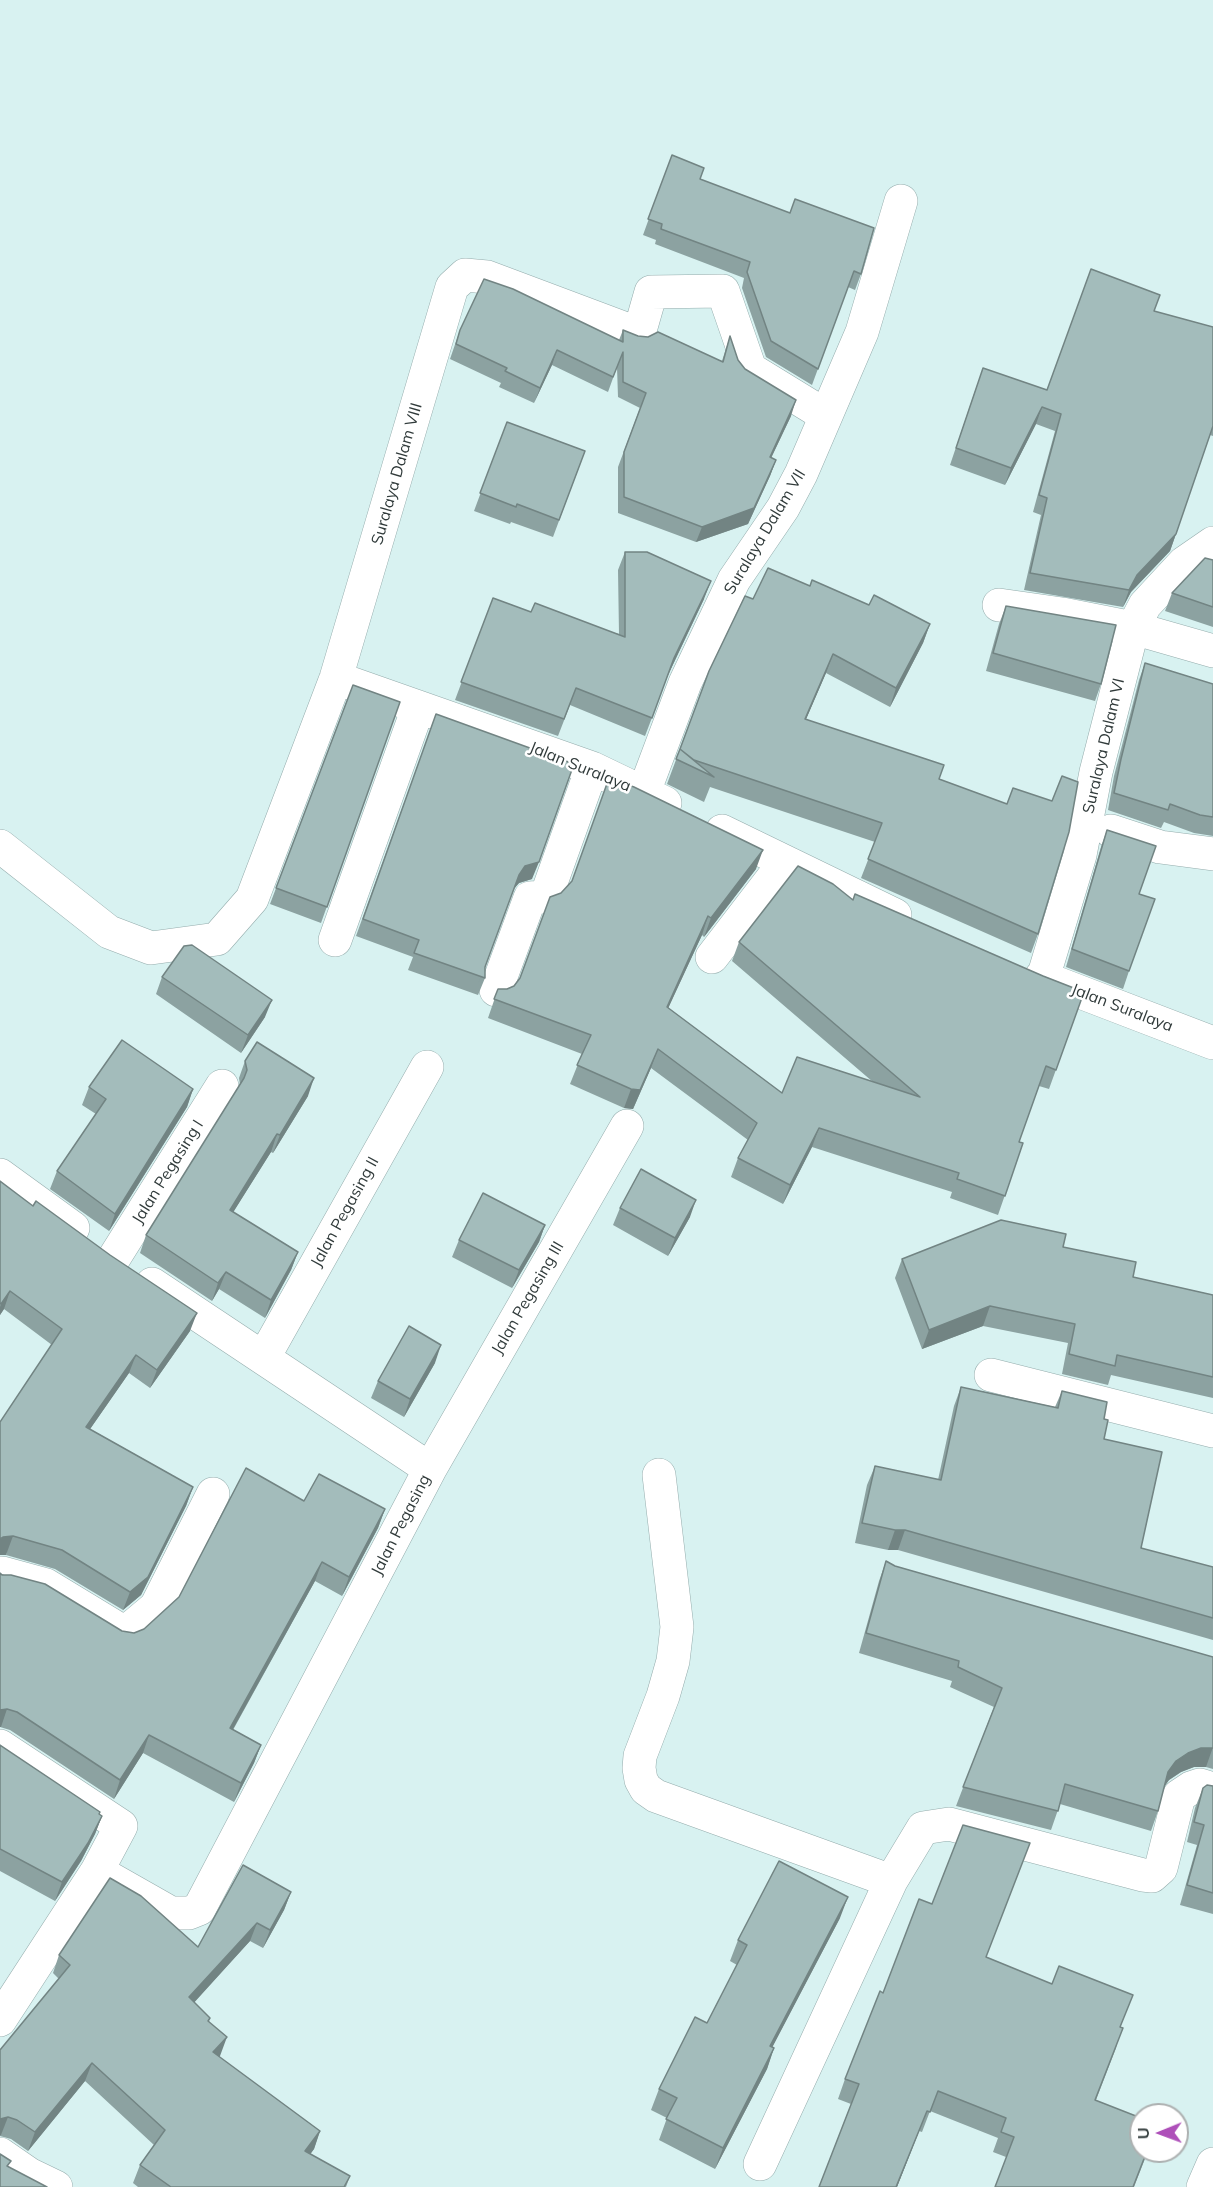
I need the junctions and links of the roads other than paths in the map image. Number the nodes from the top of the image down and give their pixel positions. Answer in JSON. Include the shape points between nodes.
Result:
{"nodes":[{"id":1,"x":901,"y":201,"type":"dead end"},
{"id":2,"x":825,"y":415,"type":"junction"},
{"id":3,"x":1213,"y":543,"type":"edge"},
{"id":4,"x":999,"y":605,"type":"dead end"},
{"id":5,"x":1133,"y":628,"type":"junction"},
{"id":6,"x":1213,"y":651,"type":"edge"},
{"id":7,"x":336,"y":678,"type":"junction"},
{"id":8,"x":418,"y":708,"type":"junction"},
{"id":9,"x":592,"y":768,"type":"junction"},
{"id":10,"x":644,"y":792,"type":"junction"},
{"id":11,"x":1087,"y":823,"type":"junction"},
{"id":12,"x":0,"y":846,"type":"edge"},
{"id":13,"x":1213,"y":854,"type":"edge"},
{"id":14,"x":785,"y":862,"type":"junction"},
{"id":15,"x":917,"y":925,"type":"edge"},
{"id":16,"x":335,"y":940,"type":"dead end"},
{"id":17,"x":712,"y":957,"type":"dead end"},
{"id":18,"x":1012,"y":965,"type":"edge"},
{"id":19,"x":1043,"y":978,"type":"junction"},
{"id":20,"x":496,"y":990,"type":"edge"},
{"id":21,"x":1213,"y":1044,"type":"edge"},
{"id":22,"x":427,"y":1067,"type":"dead end"},
{"id":23,"x":222,"y":1086,"type":"dead end"},
{"id":24,"x":627,"y":1126,"type":"dead end"},
{"id":25,"x":0,"y":1175,"type":"edge"},
{"id":26,"x":114,"y":1258,"type":"junction"},
{"id":27,"x":264,"y":1357,"type":"junction"},
{"id":28,"x":991,"y":1375,"type":"dead end"},
{"id":29,"x":1213,"y":1431,"type":"edge"},
{"id":30,"x":430,"y":1469,"type":"junction"},
{"id":31,"x":659,"y":1474,"type":"dead end"},
{"id":32,"x":213,"y":1494,"type":"dead end"},
{"id":33,"x":0,"y":1575,"type":"edge"},
{"id":34,"x":0,"y":1746,"type":"edge"},
{"id":35,"x":1213,"y":1788,"type":"edge"},
{"id":36,"x":97,"y":1871,"type":"junction"},
{"id":37,"x":891,"y":1881,"type":"junction"},
{"id":38,"x":0,"y":2020,"type":"edge"},
{"id":39,"x":0,"y":2154,"type":"edge"},
{"id":40,"x":760,"y":2164,"type":"dead end"},
{"id":41,"x":1213,"y":2164,"type":"edge"},
{"id":42,"x":56,"y":2187,"type":"edge"},
{"id":43,"x":1203,"y":2187,"type":"edge"}],
"edges":[{"from":1,"to":2,"type":"street","name":"Suralaya Dalam VII","via":[[862,332]]},
{"from":2,"to":7,"type":"street","name":"Suralaya Dalam VIII","via":[[750,369],[723,291],[651,292],[639,334],[488,277],[465,275],[452,287]]},
{"from":2,"to":10,"type":"street","name":"Suralaya Dalam VII","via":[[797,483],[734,580],[719,611],[685,683]]},
{"from":3,"to":5,"type":"street","name":"Suralaya Dalam VI","via":[[1184,563],[1145,605]]},
{"from":4,"to":5,"type":"street"},
{"from":5,"to":6,"type":"street"},
{"from":5,"to":11,"type":"street","name":"Suralaya Dalam VI"},
{"from":7,"to":8,"type":"street","name":"Jalan Suralaya"},
{"from":7,"to":12,"type":"street","name":"Suralaya Dalam VIII","via":[[252,899],[217,939],[151,948],[109,932]]},
{"from":8,"to":9,"type":"street","name":"Jalan Suralaya"},
{"from":8,"to":16,"type":"street"},
{"from":9,"to":10,"type":"street","name":"Jalan Suralaya"},
{"from":9,"to":20,"type":"street","via":[[547,894],[530,898]]},
{"from":10,"to":14,"type":"street","name":"Jalan Suralaya"},
{"from":11,"to":13,"type":"street","via":[[1160,847]]},
{"from":11,"to":19,"type":"street","name":"Suralaya Dalam VI"},
{"from":14,"to":15,"type":"street","name":"Jalan Suralaya"},
{"from":14,"to":17,"type":"street"},
{"from":18,"to":19,"type":"street","name":"Jalan Suralaya"},
{"from":19,"to":21,"type":"street","name":"Jalan Suralaya"},
{"from":22,"to":27,"type":"street","name":"Jalan Pegasing II"},
{"from":23,"to":26,"type":"street","name":"Jalan Pegasing I"},
{"from":24,"to":30,"type":"street","name":"Jalan Pegasing III"},
{"from":25,"to":26,"type":"street","name":"Jalan Pegasing"},
{"from":26,"to":27,"type":"street","name":"Jalan Pegasing"},
{"from":27,"to":30,"type":"street","name":"Jalan Pegasing"},
{"from":28,"to":29,"type":"street"},
{"from":30,"to":36,"type":"street","name":"Jalan Pegasing","via":[[199,1909],[171,1913]]},
{"from":31,"to":37,"type":"street","via":[[677,1627],[668,1679],[640,1756],[641,1780],[646,1789],[656,1796]]},
{"from":32,"to":33,"type":"street","via":[[156,1607],[125,1633],[46,1585]]},
{"from":34,"to":36,"type":"street","via":[[121,1826]]},
{"from":35,"to":37,"type":"street","via":[[1200,1785],[1179,1796],[1161,1868],[1152,1876],[949,1824],[923,1828]]},
{"from":36,"to":38,"type":"street"},
{"from":37,"to":40,"type":"street"},
{"from":39,"to":42,"type":"street"},
{"from":41,"to":43,"type":"street"}]}
